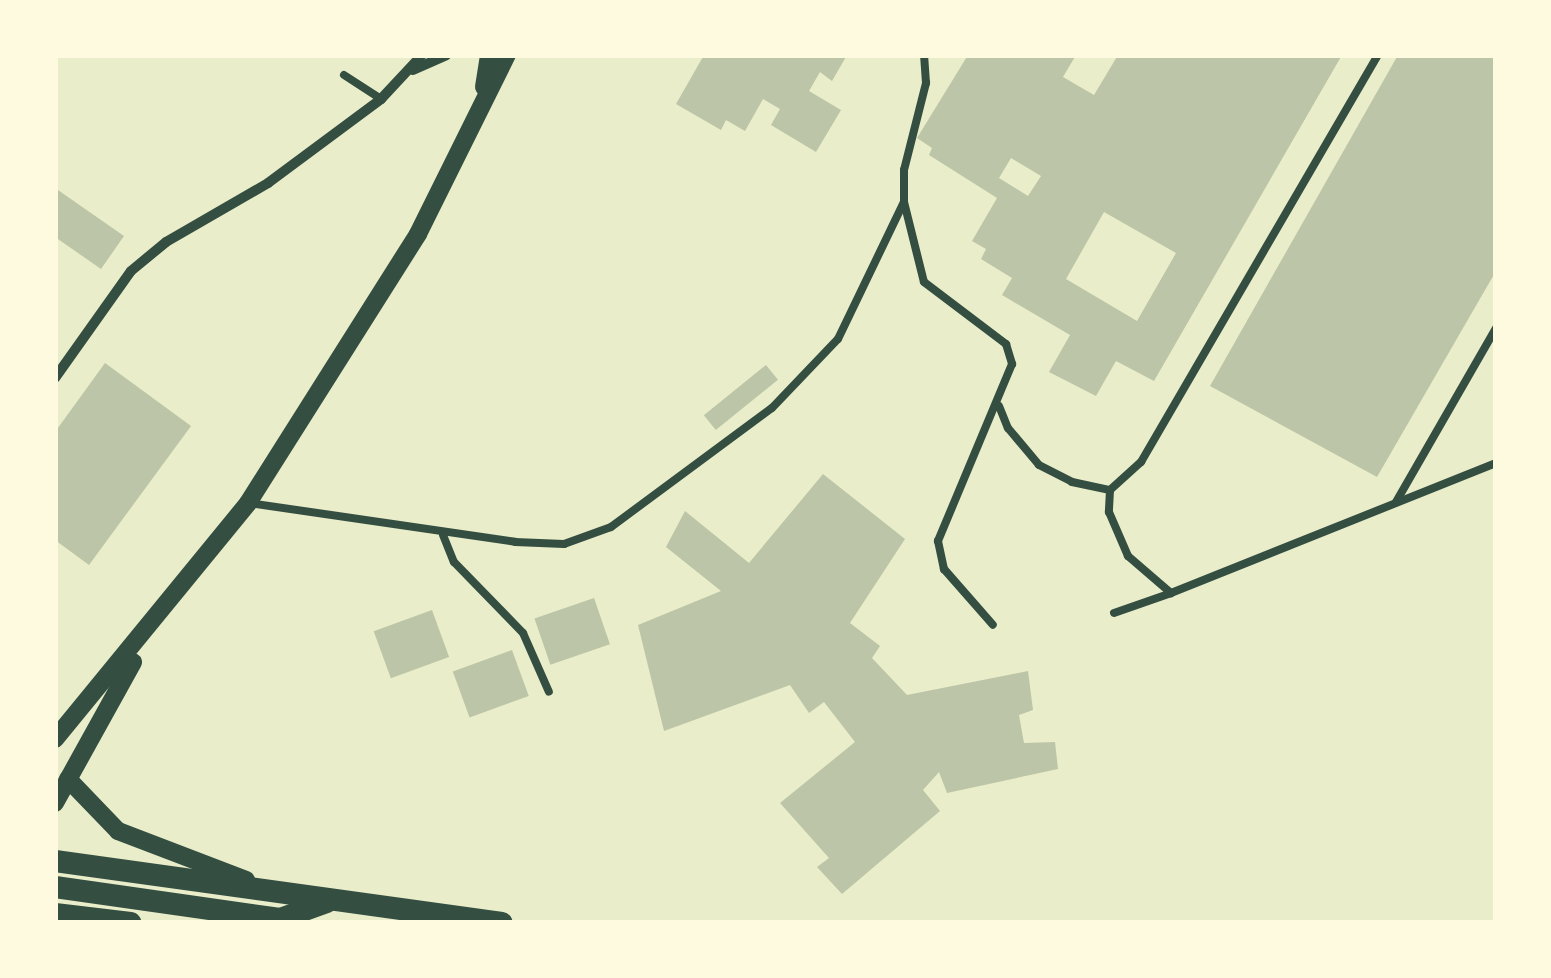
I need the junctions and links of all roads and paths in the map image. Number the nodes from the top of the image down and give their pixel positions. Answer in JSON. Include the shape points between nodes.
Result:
{"nodes":[{"id":1,"x":422,"y":55,"type":"edge"},
{"id":2,"x":446,"y":55,"type":"edge"},
{"id":3,"x":489,"y":55,"type":"edge"},
{"id":4,"x":507,"y":55,"type":"edge"},
{"id":5,"x":924,"y":55,"type":"edge"},
{"id":6,"x":1378,"y":55,"type":"edge"},
{"id":7,"x":412,"y":70,"type":"junction"},
{"id":8,"x":344,"y":75,"type":"dead end"},
{"id":9,"x":381,"y":99,"type":"junction"},
{"id":10,"x":481,"y":103,"type":"junction"},
{"id":11,"x":904,"y":202,"type":"junction"},
{"id":12,"x":1496,"y":328,"type":"edge"},
{"id":13,"x":55,"y":378,"type":"edge"},
{"id":14,"x":1000,"y":406,"type":"junction"},
{"id":15,"x":1496,"y":463,"type":"edge"},
{"id":16,"x":1110,"y":490,"type":"junction"},
{"id":17,"x":248,"y":503,"type":"junction"},
{"id":18,"x":1396,"y":503,"type":"junction"},
{"id":19,"x":442,"y":535,"type":"junction"},
{"id":20,"x":1171,"y":593,"type":"junction"},
{"id":21,"x":1114,"y":612,"type":"dead end"},
{"id":22,"x":156,"y":623,"type":"junction"},
{"id":23,"x":994,"y":625,"type":"dead end"},
{"id":24,"x":549,"y":692,"type":"dead end"},
{"id":25,"x":55,"y":739,"type":"edge"},
{"id":26,"x":68,"y":779,"type":"junction"},
{"id":27,"x":55,"y":803,"type":"edge"},
{"id":28,"x":55,"y":861,"type":"edge"},
{"id":29,"x":55,"y":887,"type":"edge"},
{"id":30,"x":282,"y":894,"type":"junction"},
{"id":31,"x":331,"y":901,"type":"junction"},
{"id":32,"x":55,"y":914,"type":"edge"},
{"id":33,"x":130,"y":923,"type":"edge"},
{"id":34,"x":502,"y":923,"type":"edge"}],
"edges":[{"from":1,"to":7,"type":"street"},
{"from":2,"to":7,"type":"street"},
{"from":3,"to":10,"type":"street"},
{"from":4,"to":10,"type":"street"},
{"from":5,"to":11,"type":"lane","via":[[926,83],[904,170]]},
{"from":6,"to":16,"type":"lane","via":[[1166,423],[1140,462]]},
{"from":7,"to":9,"type":"street"},
{"from":8,"to":9,"type":"lane"},
{"from":9,"to":13,"type":"street","via":[[268,183],[166,242],[131,271]]},
{"from":10,"to":17,"type":"street","via":[[418,234]]},
{"from":11,"to":14,"type":"lane","via":[[924,282],[1006,344],[1012,364]]},
{"from":11,"to":19,"type":"lane","via":[[838,339],[772,408],[611,526],[564,544]]},
{"from":12,"to":18,"type":"lane"},
{"from":14,"to":16,"type":"lane","via":[[1008,428],[1039,465],[1072,482]]},
{"from":14,"to":23,"type":"lane","via":[[938,541],[944,569]]},
{"from":15,"to":18,"type":"lane"},
{"from":16,"to":20,"type":"lane","via":[[1109,512],[1128,556]]},
{"from":17,"to":19,"type":"lane"},
{"from":17,"to":22,"type":"street"},
{"from":18,"to":20,"type":"lane"},
{"from":19,"to":24,"type":"lane","via":[[454,562],[523,633]]},
{"from":20,"to":21,"type":"lane"},
{"from":22,"to":25,"type":"street"},
{"from":22,"to":26,"type":"street"},
{"from":26,"to":27,"type":"street"},
{"from":26,"to":30,"type":"street","via":[[118,831]]},
{"from":28,"to":30,"type":"main road"},
{"from":29,"to":31,"type":"main road","via":[[280,919]]},
{"from":30,"to":31,"type":"main road"},
{"from":31,"to":34,"type":"main road"},
{"from":32,"to":33,"type":"main road"}]}
